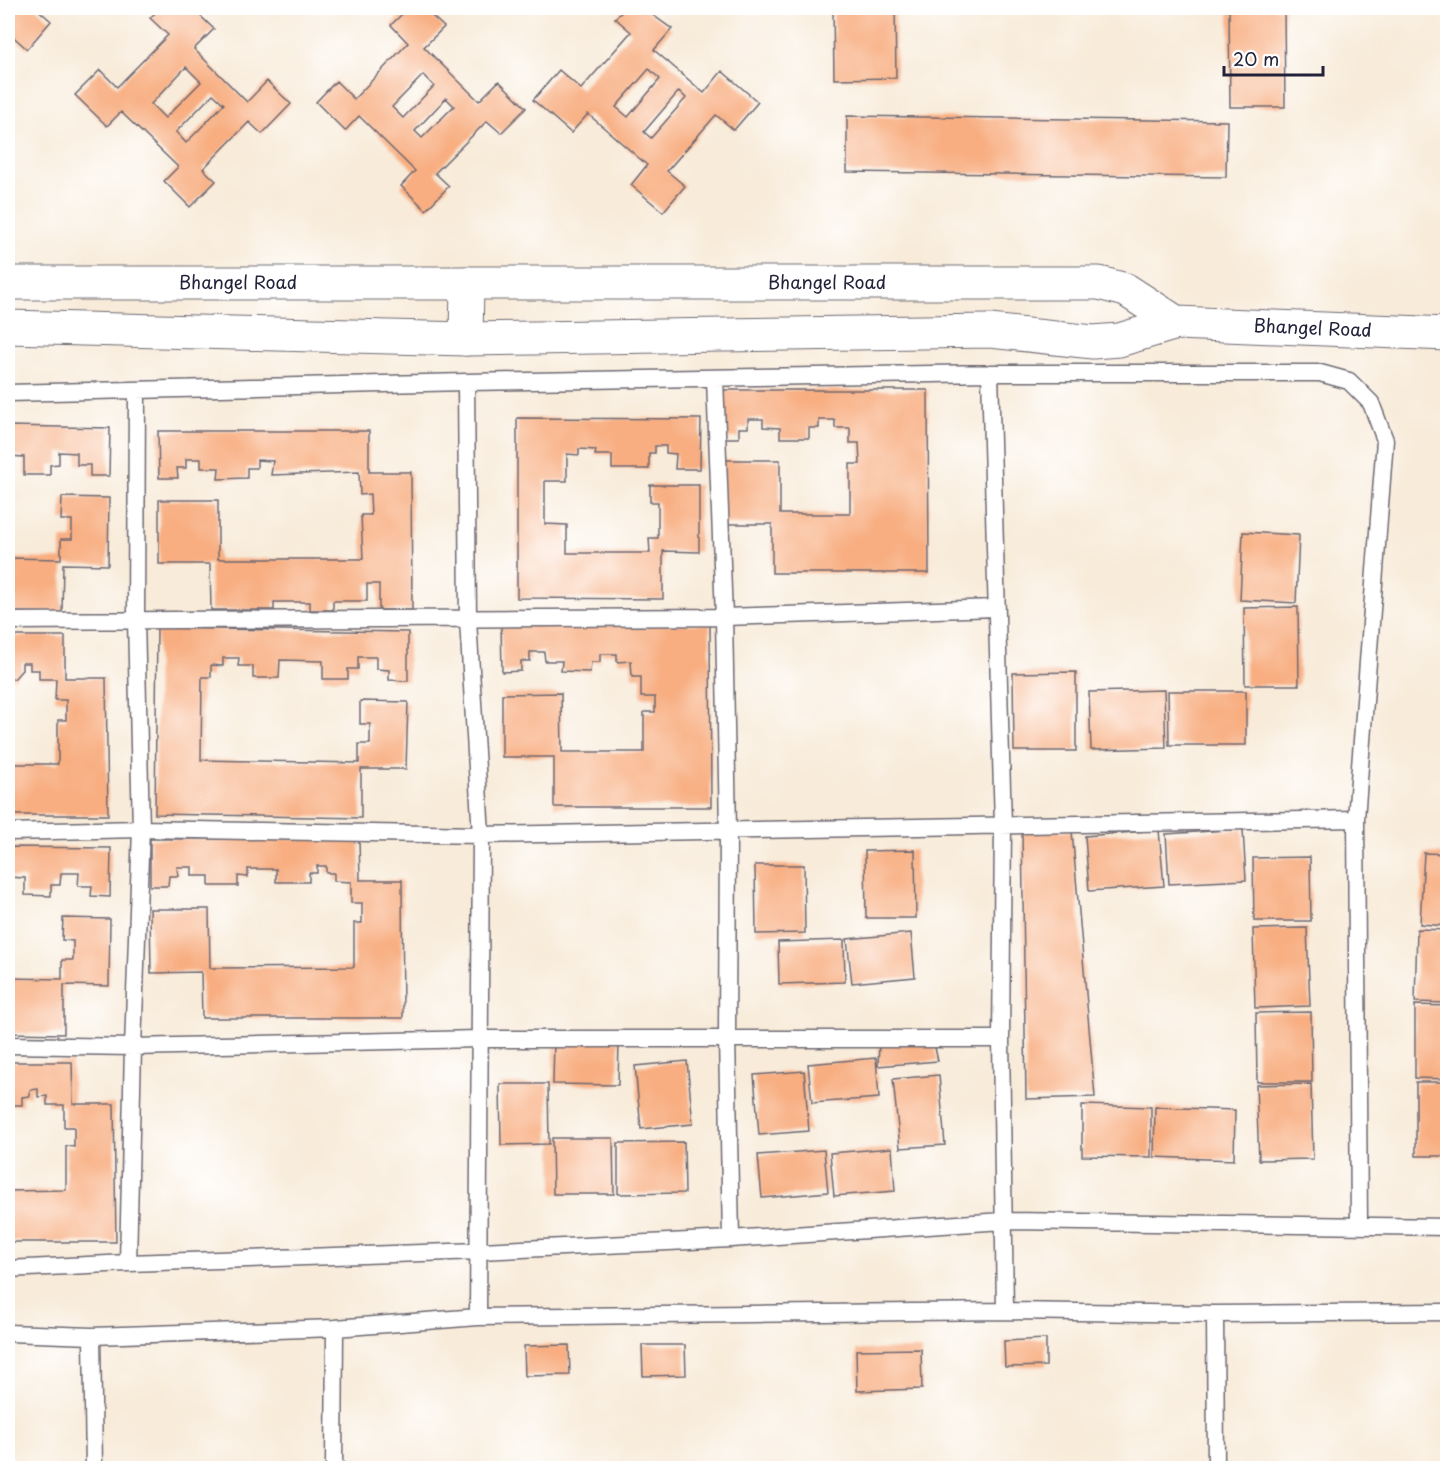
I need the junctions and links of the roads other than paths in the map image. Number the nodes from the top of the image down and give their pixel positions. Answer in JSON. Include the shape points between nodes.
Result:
{"nodes":[{"id":1,"x":8,"y":283,"type":"edge"},
{"id":2,"x":467,"y":283,"type":"junction"},
{"id":3,"x":991,"y":283,"type":"junction"},
{"id":4,"x":1177,"y":323,"type":"junction"},
{"id":5,"x":8,"y":327,"type":"edge"},
{"id":6,"x":990,"y":331,"type":"junction"},
{"id":7,"x":1448,"y":334,"type":"edge"},
{"id":8,"x":466,"y":339,"type":"junction"},
{"id":9,"x":990,"y":373,"type":"junction"},
{"id":10,"x":715,"y":379,"type":"junction"},
{"id":11,"x":466,"y":382,"type":"junction"},
{"id":12,"x":137,"y":391,"type":"junction"},
{"id":13,"x":8,"y":393,"type":"edge"},
{"id":14,"x":996,"y":608,"type":"junction"},
{"id":15,"x":724,"y":617,"type":"junction"},
{"id":16,"x":136,"y":619,"type":"junction"},
{"id":17,"x":468,"y":620,"type":"junction"},
{"id":18,"x":8,"y":621,"type":"edge"},
{"id":19,"x":1356,"y":819,"type":"junction"},
{"id":20,"x":1003,"y":825,"type":"junction"},
{"id":21,"x":141,"y":829,"type":"junction"},
{"id":22,"x":728,"y":831,"type":"junction"},
{"id":23,"x":8,"y":832,"type":"edge"},
{"id":24,"x":481,"y":835,"type":"junction"},
{"id":25,"x":727,"y":1037,"type":"junction"},
{"id":26,"x":479,"y":1039,"type":"junction"},
{"id":27,"x":1001,"y":1039,"type":"junction"},
{"id":28,"x":8,"y":1045,"type":"edge"},
{"id":29,"x":132,"y":1047,"type":"junction"},
{"id":30,"x":1003,"y":1221,"type":"junction"},
{"id":31,"x":1359,"y":1224,"type":"junction"},
{"id":32,"x":1448,"y":1227,"type":"edge"},
{"id":33,"x":731,"y":1239,"type":"junction"},
{"id":34,"x":480,"y":1251,"type":"junction"},
{"id":35,"x":128,"y":1263,"type":"junction"},
{"id":36,"x":8,"y":1269,"type":"edge"},
{"id":37,"x":1005,"y":1311,"type":"junction"},
{"id":38,"x":1448,"y":1312,"type":"edge"},
{"id":39,"x":1215,"y":1314,"type":"junction"},
{"id":40,"x":478,"y":1317,"type":"junction"},
{"id":41,"x":335,"y":1328,"type":"junction"},
{"id":42,"x":8,"y":1333,"type":"edge"},
{"id":43,"x":92,"y":1336,"type":"junction"},
{"id":44,"x":94,"y":1468,"type":"edge"},
{"id":45,"x":334,"y":1468,"type":"edge"},
{"id":46,"x":1216,"y":1468,"type":"edge"}],
"edges":[{"from":1,"to":2,"type":"street","name":"Bhangel Road"},
{"from":2,"to":3,"type":"street","name":"Bhangel Road"},
{"from":2,"to":8,"type":"street"},
{"from":3,"to":4,"type":"street","name":"Bhangel Road","via":[[1099,283],[1126,290]]},
{"from":3,"to":6,"type":"street"},
{"from":4,"to":6,"type":"street","name":"Bhangel Road","via":[[1119,340],[1093,342]]},
{"from":4,"to":7,"type":"street","name":"Bhangel Road"},
{"from":5,"to":8,"type":"street","name":"Bhangel Road"},
{"from":6,"to":8,"type":"street","name":"Bhangel Road"},
{"from":9,"to":10,"type":"lane"},
{"from":9,"to":14,"type":"lane"},
{"from":9,"to":19,"type":"lane","via":[[1320,373],[1349,381],[1371,402],[1385,440]]},
{"from":10,"to":11,"type":"lane"},
{"from":10,"to":15,"type":"lane"},
{"from":11,"to":12,"type":"lane"},
{"from":11,"to":17,"type":"lane"},
{"from":12,"to":13,"type":"lane"},
{"from":12,"to":16,"type":"lane"},
{"from":14,"to":15,"type":"lane"},
{"from":14,"to":20,"type":"lane"},
{"from":15,"to":17,"type":"lane"},
{"from":15,"to":22,"type":"lane"},
{"from":16,"to":17,"type":"lane"},
{"from":16,"to":18,"type":"lane"},
{"from":16,"to":21,"type":"lane"},
{"from":17,"to":24,"type":"lane"},
{"from":19,"to":20,"type":"lane"},
{"from":19,"to":31,"type":"lane"},
{"from":20,"to":22,"type":"lane"},
{"from":20,"to":27,"type":"lane"},
{"from":21,"to":23,"type":"lane"},
{"from":21,"to":24,"type":"lane"},
{"from":21,"to":29,"type":"lane"},
{"from":22,"to":24,"type":"lane"},
{"from":22,"to":25,"type":"lane"},
{"from":24,"to":26,"type":"lane"},
{"from":25,"to":26,"type":"lane"},
{"from":25,"to":27,"type":"lane"},
{"from":25,"to":33,"type":"lane"},
{"from":26,"to":29,"type":"lane"},
{"from":26,"to":34,"type":"lane"},
{"from":27,"to":30,"type":"lane"},
{"from":28,"to":29,"type":"lane"},
{"from":29,"to":35,"type":"lane"},
{"from":30,"to":31,"type":"lane"},
{"from":30,"to":33,"type":"lane"},
{"from":30,"to":37,"type":"lane"},
{"from":31,"to":32,"type":"lane"},
{"from":33,"to":34,"type":"lane"},
{"from":34,"to":35,"type":"lane"},
{"from":34,"to":40,"type":"lane"},
{"from":35,"to":36,"type":"lane"},
{"from":37,"to":39,"type":"lane"},
{"from":37,"to":40,"type":"lane"},
{"from":38,"to":39,"type":"lane"},
{"from":39,"to":46,"type":"lane"},
{"from":40,"to":41,"type":"lane"},
{"from":41,"to":43,"type":"lane"},
{"from":41,"to":45,"type":"lane"},
{"from":42,"to":43,"type":"lane"},
{"from":43,"to":44,"type":"lane"}]}
